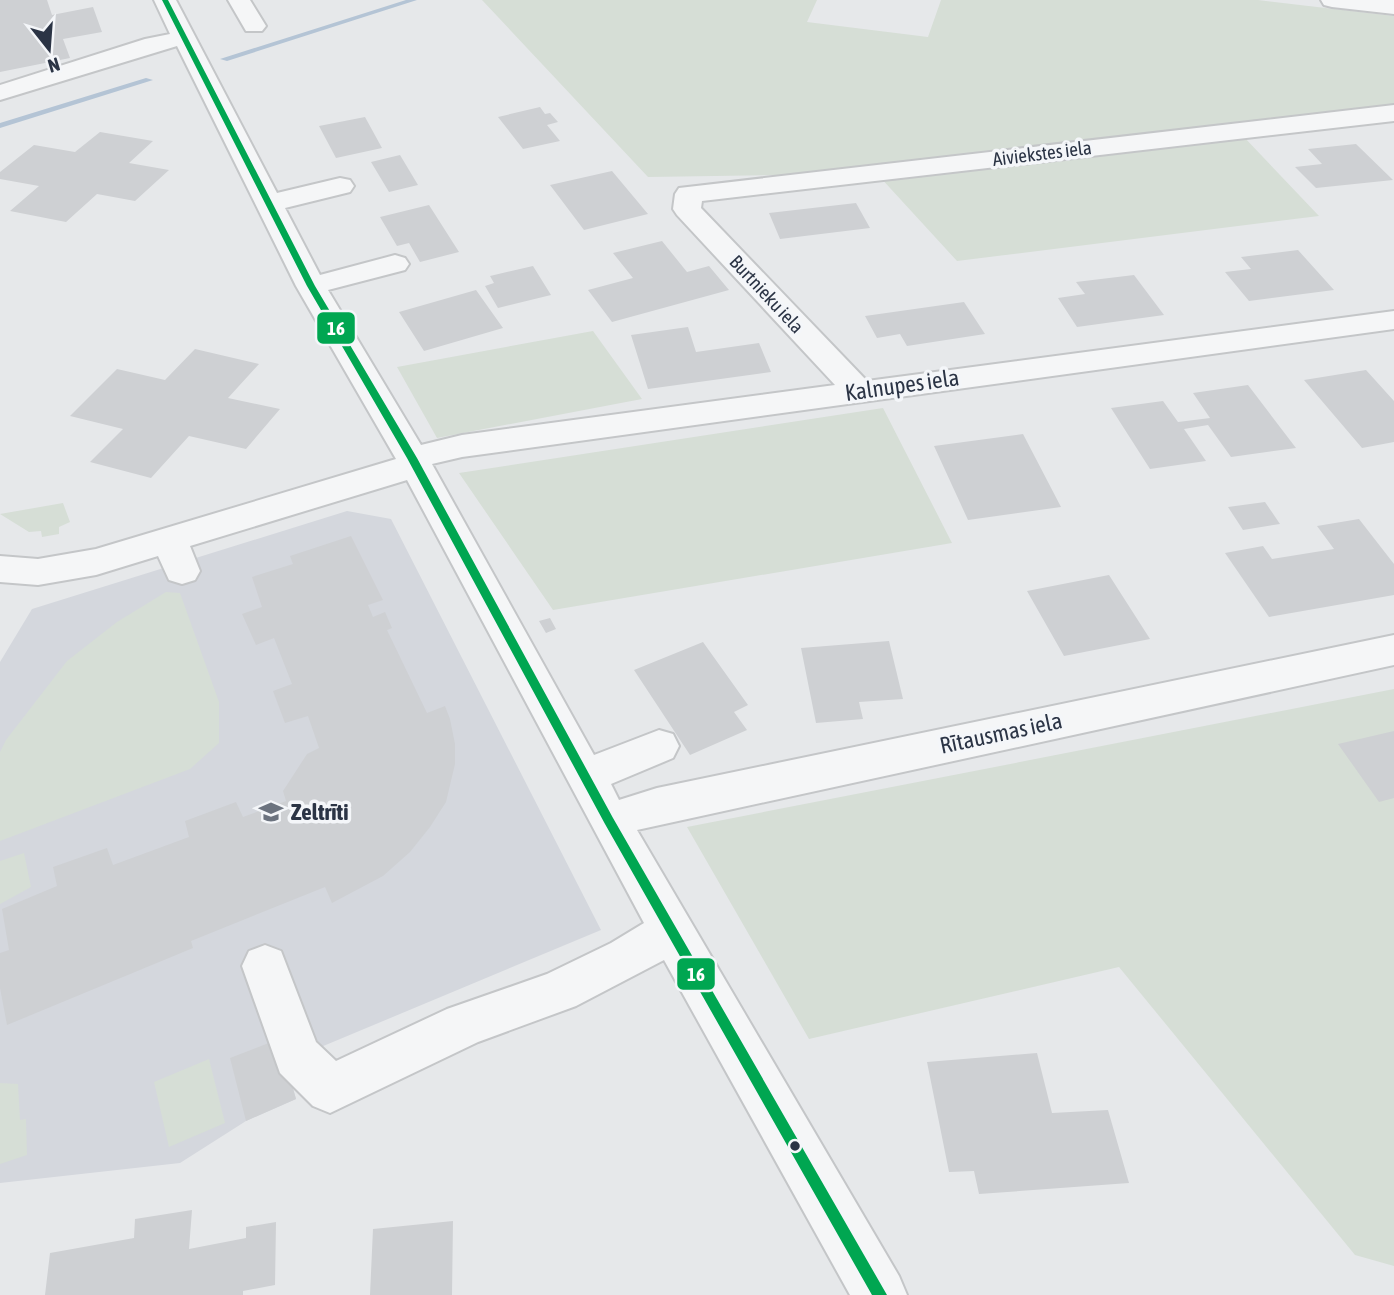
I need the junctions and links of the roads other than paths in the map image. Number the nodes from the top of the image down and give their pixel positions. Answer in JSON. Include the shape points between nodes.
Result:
{"nodes":[{"id":1,"x":165,"y":0,"type":"edge"},
{"id":2,"x":239,"y":0,"type":"edge"},
{"id":3,"x":1332,"y":0,"type":"edge"},
{"id":4,"x":1394,"y":7,"type":"edge"},
{"id":5,"x":254,"y":26,"type":"dead end"},
{"id":6,"x":184,"y":38,"type":"junction"},
{"id":7,"x":0,"y":93,"type":"edge"},
{"id":8,"x":1394,"y":113,"type":"edge"},
{"id":9,"x":341,"y":186,"type":"dead end"},
{"id":10,"x":689,"y":194,"type":"joint"},
{"id":11,"x":268,"y":204,"type":"junction"},
{"id":12,"x":395,"y":264,"type":"dead end"},
{"id":13,"x":312,"y":286,"type":"junction"},
{"id":14,"x":1394,"y":320,"type":"edge"},
{"id":15,"x":857,"y":390,"type":"junction"},
{"id":16,"x":414,"y":461,"type":"junction"},
{"id":17,"x":0,"y":569,"type":"edge"},
{"id":18,"x":1394,"y":650,"type":"edge"},
{"id":19,"x":659,"y":746,"type":"dead end"},
{"id":20,"x":587,"y":776,"type":"junction"},
{"id":21,"x":609,"y":821,"type":"junction"},
{"id":22,"x":672,"y":930,"type":"junction"},
{"id":23,"x":265,"y":966,"type":"dead end"},
{"id":24,"x":880,"y":1295,"type":"edge"}],
"edges":[{"from":1,"to":6,"type":"street"},
{"from":2,"to":5,"type":"street"},
{"from":3,"to":4,"type":"street"},
{"from":6,"to":7,"type":"street"},
{"from":6,"to":11,"type":"street"},
{"from":8,"to":10,"type":"street","name":"Aiviekstes iela"},
{"from":9,"to":11,"type":"street"},
{"from":10,"to":15,"type":"street","name":"Burtnieku iela","via":[[687,209]]},
{"from":11,"to":13,"type":"street"},
{"from":12,"to":13,"type":"street"},
{"from":13,"to":16,"type":"street"},
{"from":14,"to":15,"type":"street","name":"Kalnupes iela"},
{"from":15,"to":16,"type":"street","name":"Kalnupes iela","via":[[463,446]]},
{"from":16,"to":17,"type":"street","name":"Kalnupes iela","via":[[176,556],[38,572]]},
{"from":16,"to":20,"type":"street"},
{"from":18,"to":21,"type":"street","name":"Rītausmas iela","via":[[671,803]]},
{"from":19,"to":20,"type":"street"},
{"from":20,"to":21,"type":"street"},
{"from":21,"to":22,"type":"street"},
{"from":22,"to":23,"type":"street","via":[[559,991],[464,1025],[330,1089],[297,1057]]},
{"from":22,"to":24,"type":"street"}]}
